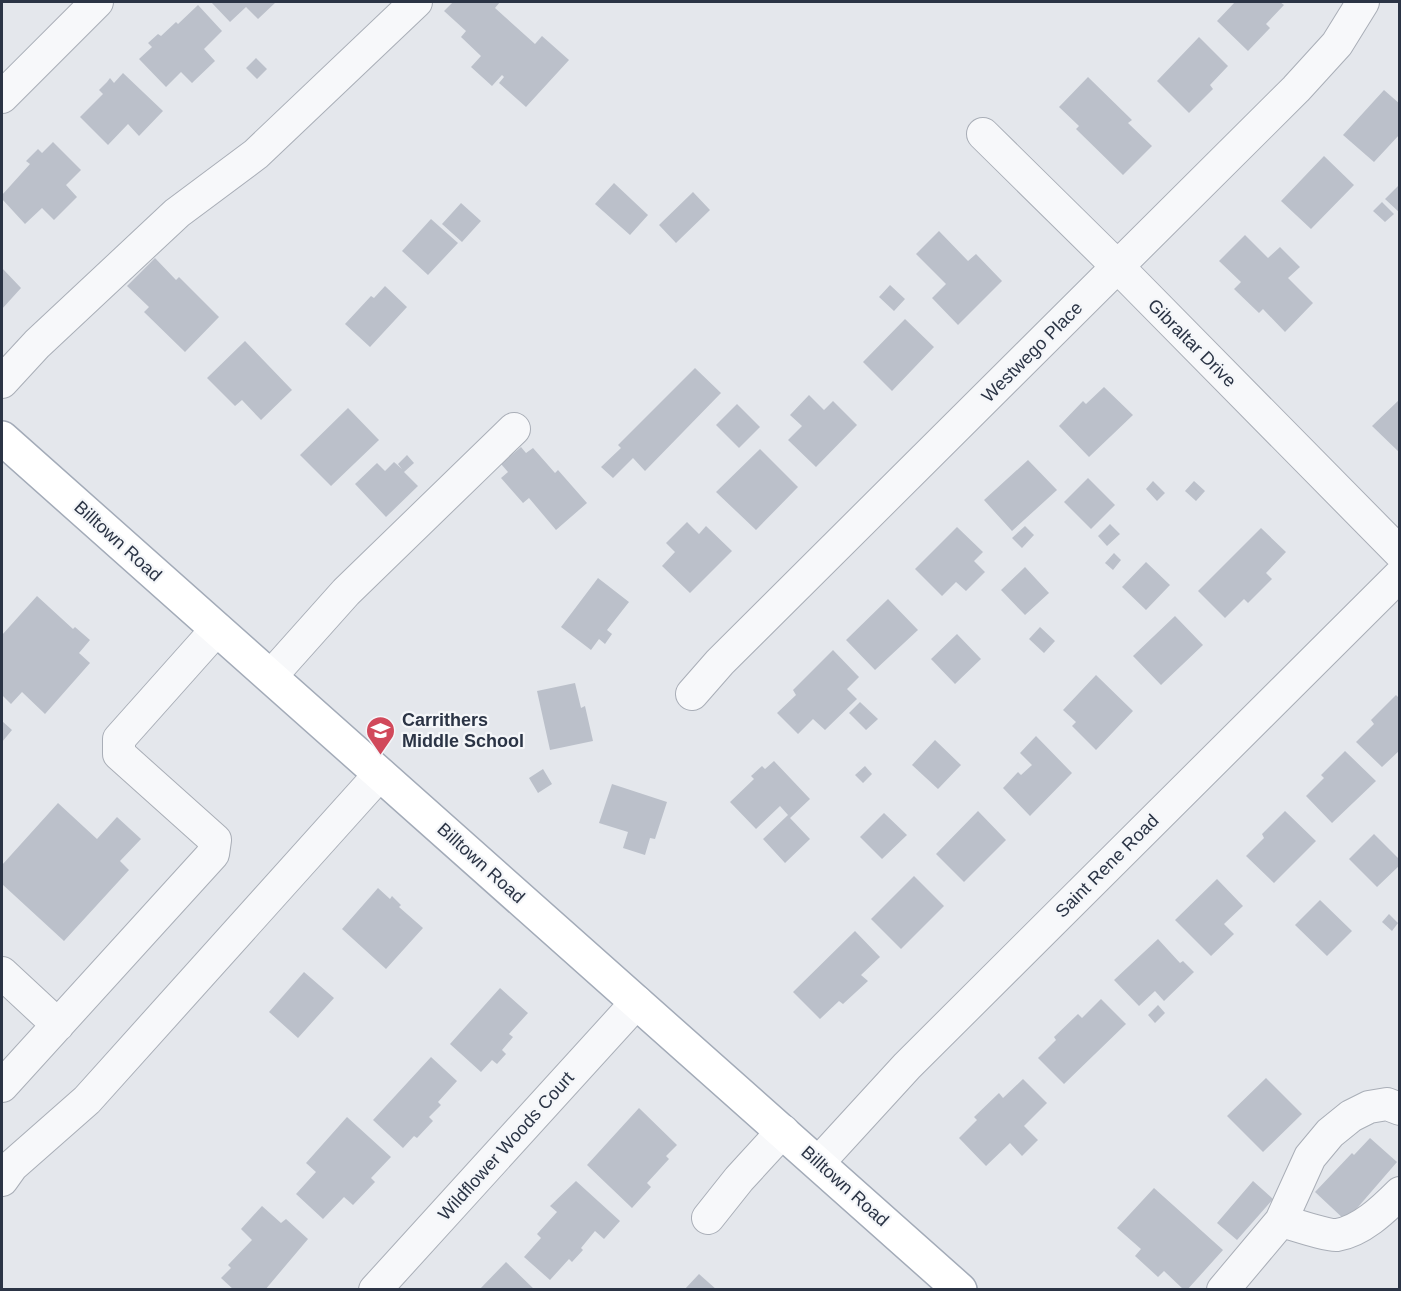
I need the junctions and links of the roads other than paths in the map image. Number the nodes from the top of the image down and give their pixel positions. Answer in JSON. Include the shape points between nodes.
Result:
{"nodes":[{"id":1,"x":97,"y":2,"type":"edge"},
{"id":2,"x":416,"y":2,"type":"edge"},
{"id":3,"x":1363,"y":2,"type":"edge"},
{"id":4,"x":2,"y":97,"type":"edge"},
{"id":5,"x":983,"y":135,"type":"dead end"},
{"id":6,"x":1118,"y":267,"type":"junction"},
{"id":7,"x":2,"y":382,"type":"edge"},
{"id":8,"x":514,"y":429,"type":"dead end"},
{"id":9,"x":2,"y":438,"type":"edge"},
{"id":10,"x":1400,"y":553,"type":"edge"},
{"id":11,"x":1400,"y":575,"type":"edge"},
{"id":12,"x":217,"y":629,"type":"junction"},
{"id":13,"x":270,"y":676,"type":"junction"},
{"id":14,"x":692,"y":694,"type":"dead end"},
{"id":15,"x":380,"y":774,"type":"junction"},
{"id":16,"x":2,"y":973,"type":"edge"},
{"id":17,"x":637,"y":1002,"type":"junction"},
{"id":18,"x":58,"y":1025,"type":"junction"},
{"id":19,"x":2,"y":1086,"type":"edge"},
{"id":20,"x":1400,"y":1109,"type":"edge"},
{"id":21,"x":783,"y":1131,"type":"junction"},
{"id":22,"x":819,"y":1162,"type":"junction"},
{"id":23,"x":2,"y":1180,"type":"edge"},
{"id":24,"x":1400,"y":1193,"type":"edge"},
{"id":25,"x":708,"y":1218,"type":"dead end"},
{"id":26,"x":1281,"y":1221,"type":"junction"},
{"id":27,"x":375,"y":1290,"type":"edge"},
{"id":28,"x":960,"y":1290,"type":"edge"},
{"id":29,"x":1223,"y":1290,"type":"edge"}],
"edges":[{"from":1,"to":4,"type":"street"},
{"from":2,"to":7,"type":"street","via":[[256,154],[177,213]]},
{"from":3,"to":6,"type":"street","name":"Westwego Place","via":[[1337,44]]},
{"from":5,"to":6,"type":"street","name":"Gibraltar Drive"},
{"from":6,"to":10,"type":"street","name":"Gibraltar Drive"},
{"from":6,"to":14,"type":"street","name":"Westwego Place"},
{"from":8,"to":13,"type":"street","via":[[346,592]]},
{"from":9,"to":12,"type":"main road","name":"Billtown Road"},
{"from":11,"to":22,"type":"street","name":"Saint Rene Road","via":[[906,1066]]},
{"from":12,"to":13,"type":"main road","name":"Billtown Road"},
{"from":12,"to":18,"type":"street","via":[[119,739],[119,754],[215,840],[213,854]]},
{"from":13,"to":15,"type":"main road","name":"Billtown Road"},
{"from":15,"to":17,"type":"main road","name":"Billtown Road"},
{"from":15,"to":23,"type":"street","via":[[87,1100],[12,1166]]},
{"from":16,"to":18,"type":"street"},
{"from":17,"to":21,"type":"main road","name":"Billtown Road"},
{"from":17,"to":27,"type":"street","name":"Wildflower Woods Court"},
{"from":18,"to":19,"type":"street"},
{"from":20,"to":26,"type":"street","via":[[1387,1104],[1369,1107],[1330,1133],[1310,1157]]},
{"from":21,"to":22,"type":"main road","name":"Billtown Road"},
{"from":21,"to":25,"type":"street"},
{"from":22,"to":28,"type":"main road","name":"Billtown Road"},
{"from":24,"to":26,"type":"street","via":[[1358,1227],[1335,1235]]},
{"from":26,"to":29,"type":"street"}]}
